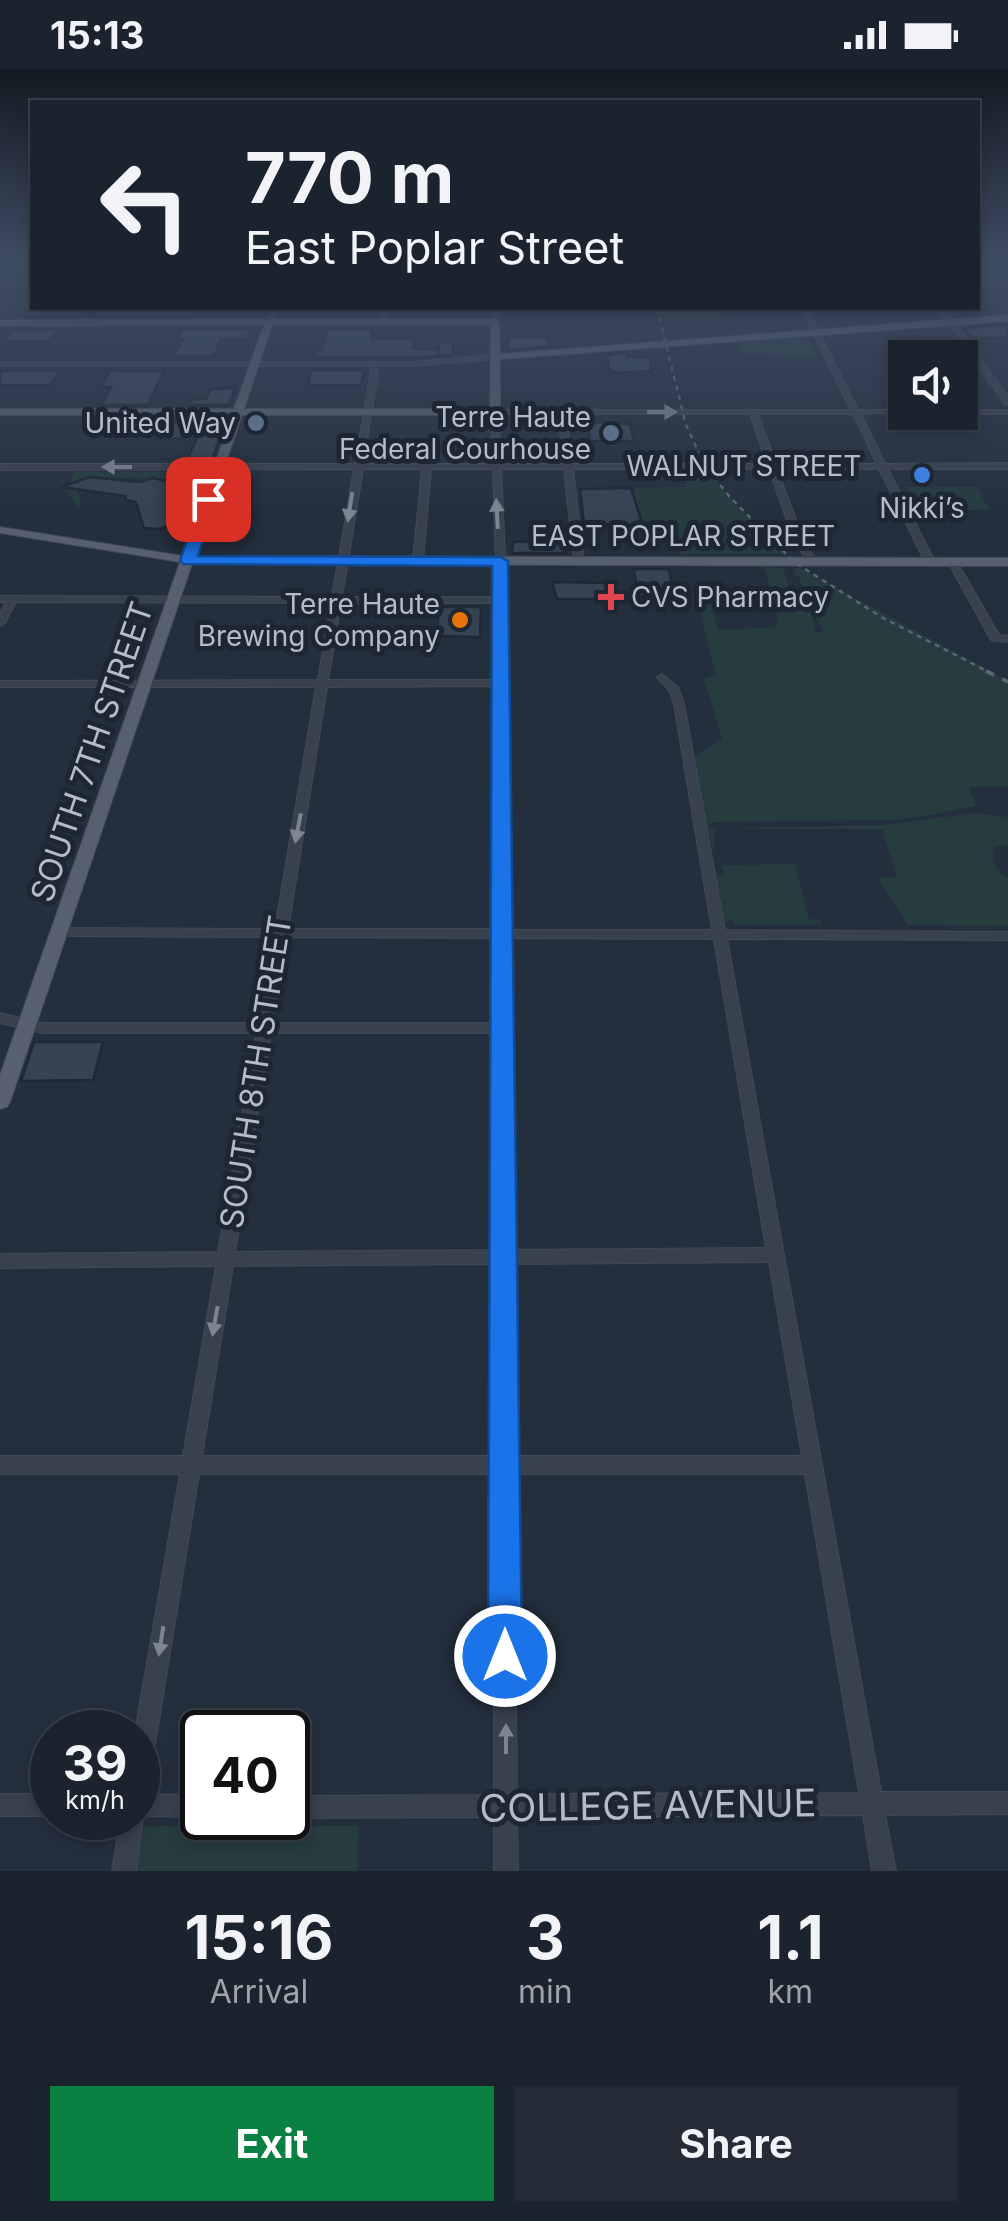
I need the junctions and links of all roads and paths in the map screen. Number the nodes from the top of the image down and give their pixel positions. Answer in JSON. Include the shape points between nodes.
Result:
{"nodes":[{"id":1,"x":260,"y":347,"type":"edge"},
{"id":2,"x":495,"y":347,"type":"edge"},
{"id":3,"x":628,"y":347,"type":"edge"},
{"id":4,"x":823,"y":347,"type":"edge"},
{"id":5,"x":969,"y":347,"type":"edge"},
{"id":6,"x":495,"y":357,"type":"junction"},
{"id":7,"x":0,"y":364,"type":"edge"},
{"id":8,"x":255,"y":364,"type":"junction"},
{"id":9,"x":376,"y":364,"type":"junction"},
{"id":10,"x":1008,"y":402,"type":"edge"},
{"id":11,"x":0,"y":412,"type":"edge"},
{"id":12,"x":239,"y":412,"type":"junction"},
{"id":13,"x":368,"y":412,"type":"junction"},
{"id":14,"x":494,"y":412,"type":"junction"},
{"id":15,"x":562,"y":412,"type":"junction"},
{"id":16,"x":753,"y":412,"type":"junction"},
{"id":17,"x":855,"y":412,"type":"junction"},
{"id":18,"x":888,"y":412,"type":"edge"},
{"id":19,"x":978,"y":412,"type":"edge"},
{"id":20,"x":1008,"y":412,"type":"edge"},
{"id":21,"x":427,"y":466,"type":"junction"},
{"id":22,"x":494,"y":466,"type":"junction"},
{"id":23,"x":568,"y":466,"type":"junction"},
{"id":24,"x":772,"y":466,"type":"junction"},
{"id":25,"x":882,"y":466,"type":"junction"},
{"id":26,"x":1008,"y":466,"type":"edge"},
{"id":27,"x":0,"y":467,"type":"edge"},
{"id":28,"x":219,"y":467,"type":"junction"},
{"id":29,"x":357,"y":467,"type":"junction"},
{"id":30,"x":0,"y":530,"type":"edge"},
{"id":31,"x":188,"y":560,"type":"junction"},
{"id":32,"x":341,"y":561,"type":"junction"},
{"id":33,"x":418,"y":561,"type":"junction"},
{"id":34,"x":500,"y":561,"type":"junction"},
{"id":35,"x":579,"y":561,"type":"junction"},
{"id":36,"x":812,"y":562,"type":"junction"},
{"id":37,"x":930,"y":562,"type":"junction"},
{"id":38,"x":953,"y":562,"type":"junction"},
{"id":39,"x":1008,"y":562,"type":"edge"},
{"id":40,"x":6,"y":599,"type":"edge"},
{"id":41,"x":174,"y":600,"type":"junction"},
{"id":42,"x":337,"y":600,"type":"junction"},
{"id":43,"x":502,"y":600,"type":"junction"},
{"id":44,"x":0,"y":623,"type":"edge"},
{"id":45,"x":1008,"y":639,"type":"edge"},
{"id":46,"x":662,"y":676,"type":"dead end"},
{"id":47,"x":325,"y":683,"type":"junction"},
{"id":48,"x":501,"y":683,"type":"junction"},
{"id":49,"x":0,"y":684,"type":"edge"},
{"id":50,"x":146,"y":684,"type":"junction"},
{"id":51,"x":58,"y":932,"type":"junction"},
{"id":52,"x":278,"y":935,"type":"junction"},
{"id":53,"x":500,"y":935,"type":"junction"},
{"id":54,"x":722,"y":935,"type":"junction"},
{"id":55,"x":1008,"y":936,"type":"edge"},
{"id":56,"x":0,"y":1018,"type":"edge"},
{"id":57,"x":27,"y":1023,"type":"junction"},
{"id":58,"x":263,"y":1028,"type":"junction"},
{"id":59,"x":503,"y":1028,"type":"junction"},
{"id":60,"x":0,"y":1102,"type":"edge"},
{"id":61,"x":775,"y":1256,"type":"junction"},
{"id":62,"x":226,"y":1258,"type":"junction"},
{"id":63,"x":502,"y":1258,"type":"junction"},
{"id":64,"x":0,"y":1261,"type":"edge"},
{"id":65,"x":810,"y":1464,"type":"junction"},
{"id":66,"x":0,"y":1465,"type":"edge"},
{"id":67,"x":190,"y":1466,"type":"junction"},
{"id":68,"x":504,"y":1466,"type":"junction"},
{"id":69,"x":150,"y":1710,"type":"edge"},
{"id":70,"x":872,"y":1803,"type":"junction"},
{"id":71,"x":1008,"y":1803,"type":"edge"},
{"id":72,"x":0,"y":1805,"type":"edge"},
{"id":73,"x":30,"y":1805,"type":"edge"},
{"id":74,"x":310,"y":1806,"type":"edge"},
{"id":75,"x":506,"y":1808,"type":"junction"},
{"id":76,"x":129,"y":1840,"type":"edge"},
{"id":77,"x":124,"y":1871,"type":"edge"},
{"id":78,"x":506,"y":1871,"type":"edge"},
{"id":79,"x":884,"y":1871,"type":"edge"}],
"edges":[{"from":1,"to":8,"type":"main road","name":"SOUTH 7TH STREET"},
{"from":2,"to":6,"type":"main road"},
{"from":3,"to":6,"type":"main road"},
{"from":4,"to":17,"type":"street"},
{"from":5,"to":10,"type":"street"},
{"from":6,"to":9,"type":"street"},
{"from":6,"to":14,"type":"main road"},
{"from":7,"to":8,"type":"street"},
{"from":8,"to":9,"type":"street"},
{"from":8,"to":12,"type":"main road","name":"SOUTH 7TH STREET"},
{"from":9,"to":13,"type":"street","name":"SOUTH 8TH STREET"},
{"from":11,"to":12,"type":"main road"},
{"from":12,"to":13,"type":"main road"},
{"from":12,"to":28,"type":"main road","name":"SOUTH 7TH STREET"},
{"from":13,"to":14,"type":"main road"},
{"from":13,"to":29,"type":"street","name":"SOUTH 8TH STREET"},
{"from":14,"to":15,"type":"street"},
{"from":14,"to":22,"type":"street"},
{"from":15,"to":16,"type":"street","one_way":true},
{"from":15,"to":23,"type":"street"},
{"from":16,"to":17,"type":"street"},
{"from":16,"to":24,"type":"street"},
{"from":17,"to":18,"type":"street"},
{"from":17,"to":25,"type":"street"},
{"from":19,"to":20,"type":"street"},
{"from":21,"to":22,"type":"street","name":"WALNUT STREET"},
{"from":21,"to":29,"type":"street","name":"WALNUT STREET"},
{"from":21,"to":33,"type":"street"},
{"from":22,"to":23,"type":"street","name":"WALNUT STREET"},
{"from":34,"to":22,"type":"street","one_way":true},
{"from":23,"to":24,"type":"street","name":"WALNUT STREET"},
{"from":23,"to":35,"type":"street"},
{"from":24,"to":25,"type":"street","name":"WALNUT STREET"},
{"from":24,"to":36,"type":"street"},
{"from":25,"to":26,"type":"street","name":"WALNUT STREET"},
{"from":25,"to":37,"type":"street"},
{"from":28,"to":27,"type":"street","name":"WALNUT STREET","one_way":true},
{"from":28,"to":29,"type":"street","name":"WALNUT STREET"},
{"from":28,"to":31,"type":"main road","name":"SOUTH 7TH STREET"},
{"from":29,"to":32,"type":"street","name":"SOUTH 8TH STREET","one_way":true},
{"from":30,"to":31,"type":"main road","name":"EAST POPLAR STREET"},
{"from":31,"to":32,"type":"main road","name":"EAST POPLAR STREET"},
{"from":31,"to":41,"type":"main road","name":"SOUTH 7TH STREET"},
{"from":32,"to":33,"type":"main road","name":"EAST POPLAR STREET"},
{"from":32,"to":42,"type":"street","name":"SOUTH 8TH STREET"},
{"from":33,"to":34,"type":"main road","name":"EAST POPLAR STREET"},
{"from":34,"to":35,"type":"main road","name":"EAST POPLAR STREET"},
{"from":34,"to":43,"type":"street"},
{"from":35,"to":36,"type":"main road","name":"EAST POPLAR STREET"},
{"from":36,"to":37,"type":"main road","name":"EAST POPLAR STREET"},
{"from":37,"to":38,"type":"main road","name":"EAST POPLAR STREET"},
{"from":38,"to":39,"type":"main road","name":"EAST POPLAR STREET"},
{"from":38,"to":45,"type":"street","via":[[995,638]]},
{"from":40,"to":41,"type":"street"},
{"from":40,"to":44,"type":"street"},
{"from":41,"to":42,"type":"street"},
{"from":41,"to":50,"type":"main road","name":"SOUTH 7TH STREET"},
{"from":42,"to":43,"type":"street"},
{"from":42,"to":47,"type":"street","name":"SOUTH 8TH STREET"},
{"from":43,"to":48,"type":"street"},
{"from":46,"to":54,"type":"street","via":[[679,704]]},
{"from":47,"to":48,"type":"street"},
{"from":47,"to":50,"type":"street"},
{"from":47,"to":52,"type":"street","name":"SOUTH 8TH STREET","one_way":true},
{"from":48,"to":53,"type":"street"},
{"from":49,"to":50,"type":"street"},
{"from":50,"to":51,"type":"main road","name":"SOUTH 7TH STREET"},
{"from":51,"to":52,"type":"street"},
{"from":51,"to":57,"type":"main road","name":"SOUTH 7TH STREET"},
{"from":52,"to":53,"type":"street"},
{"from":52,"to":58,"type":"street","name":"SOUTH 8TH STREET"},
{"from":53,"to":54,"type":"street"},
{"from":53,"to":59,"type":"street"},
{"from":54,"to":55,"type":"street"},
{"from":54,"to":61,"type":"street"},
{"from":56,"to":57,"type":"street"},
{"from":57,"to":58,"type":"street"},
{"from":57,"to":60,"type":"main road","name":"SOUTH 7TH STREET"},
{"from":58,"to":59,"type":"street"},
{"from":58,"to":62,"type":"street","name":"SOUTH 8TH STREET"},
{"from":59,"to":63,"type":"street"},
{"from":61,"to":63,"type":"street"},
{"from":61,"to":65,"type":"street"},
{"from":62,"to":63,"type":"street"},
{"from":62,"to":64,"type":"street"},
{"from":62,"to":67,"type":"street","name":"SOUTH 8TH STREET","one_way":true},
{"from":63,"to":68,"type":"street"},
{"from":65,"to":68,"type":"street"},
{"from":65,"to":70,"type":"street"},
{"from":66,"to":67,"type":"street"},
{"from":67,"to":68,"type":"street"},
{"from":67,"to":69,"type":"street","name":"SOUTH 8TH STREET","one_way":true},
{"from":75,"to":68,"type":"street","one_way":true},
{"from":70,"to":71,"type":"street","name":"COLLEGE AVENUE"},
{"from":70,"to":75,"type":"street","name":"COLLEGE AVENUE"},
{"from":70,"to":79,"type":"street"},
{"from":72,"to":73,"type":"street"},
{"from":74,"to":75,"type":"street","name":"COLLEGE AVENUE"},
{"from":75,"to":78,"type":"street"},
{"from":76,"to":77,"type":"street"}]}
